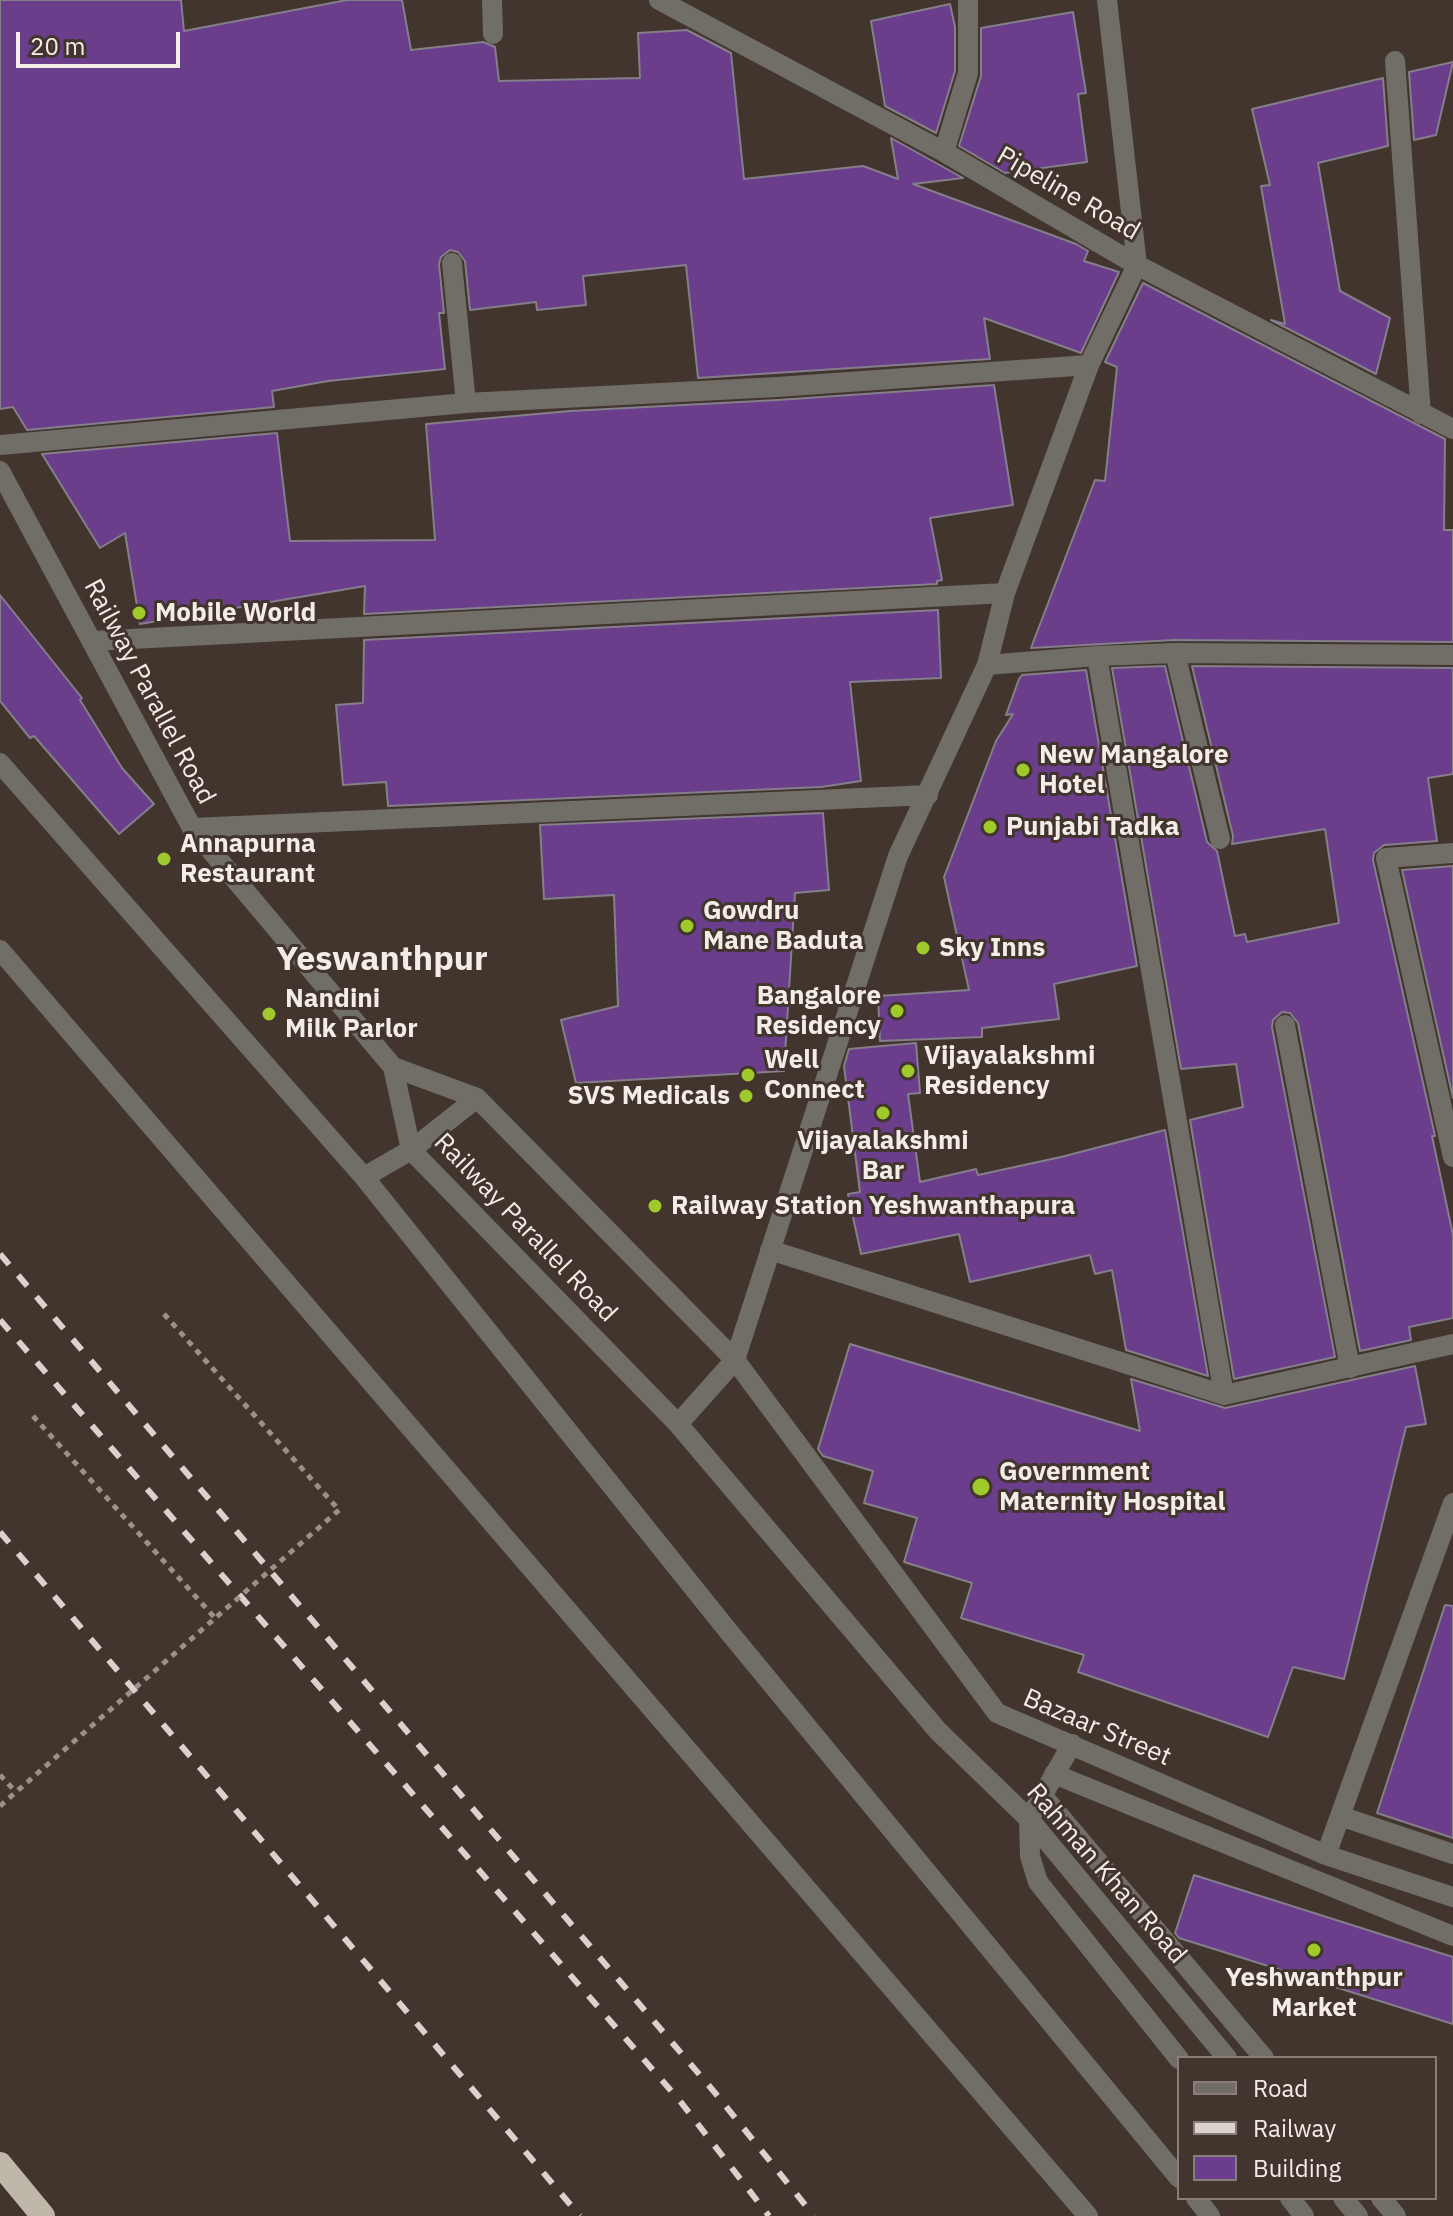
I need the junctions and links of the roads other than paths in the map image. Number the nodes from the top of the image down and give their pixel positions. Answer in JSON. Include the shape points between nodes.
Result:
{"nodes":[{"id":1,"x":492,"y":0,"type":"edge"},
{"id":2,"x":659,"y":0,"type":"edge"},
{"id":3,"x":968,"y":0,"type":"edge"},
{"id":4,"x":1107,"y":0,"type":"edge"},
{"id":5,"x":493,"y":34,"type":"dead end"},
{"id":6,"x":1395,"y":61,"type":"dead end"},
{"id":7,"x":944,"y":152,"type":"junction"},
{"id":8,"x":452,"y":263,"type":"dead end"},
{"id":9,"x":1137,"y":265,"type":"junction"},
{"id":10,"x":1089,"y":365,"type":"junction"},
{"id":11,"x":466,"y":403,"type":"junction"},
{"id":12,"x":1421,"y":414,"type":"junction"},
{"id":13,"x":1453,"y":429,"type":"edge"},
{"id":14,"x":0,"y":445,"type":"edge"},
{"id":15,"x":0,"y":471,"type":"edge"},
{"id":16,"x":1005,"y":593,"type":"junction"},
{"id":17,"x":93,"y":641,"type":"junction"},
{"id":18,"x":1175,"y":653,"type":"junction"},
{"id":19,"x":1453,"y":655,"type":"edge"},
{"id":20,"x":1097,"y":656,"type":"junction"},
{"id":21,"x":987,"y":665,"type":"junction"},
{"id":22,"x":0,"y":763,"type":"edge"},
{"id":23,"x":928,"y":795,"type":"junction"},
{"id":24,"x":192,"y":828,"type":"junction"},
{"id":25,"x":1220,"y":839,"type":"dead end"},
{"id":26,"x":1453,"y":853,"type":"edge"},
{"id":27,"x":0,"y":950,"type":"edge"},
{"id":28,"x":1285,"y":1025,"type":"dead end"},
{"id":29,"x":393,"y":1067,"type":"junction"},
{"id":30,"x":477,"y":1098,"type":"junction"},
{"id":31,"x":411,"y":1150,"type":"junction"},
{"id":32,"x":1453,"y":1157,"type":"edge"},
{"id":33,"x":364,"y":1177,"type":"junction"},
{"id":34,"x":770,"y":1250,"type":"junction"},
{"id":35,"x":1453,"y":1344,"type":"edge"},
{"id":36,"x":735,"y":1360,"type":"junction"},
{"id":37,"x":1350,"y":1368,"type":"junction"},
{"id":38,"x":1224,"y":1395,"type":"junction"},
{"id":39,"x":678,"y":1424,"type":"junction"},
{"id":40,"x":1453,"y":1503,"type":"edge"},
{"id":41,"x":938,"y":1731,"type":"joint"},
{"id":42,"x":1072,"y":1744,"type":"junction"},
{"id":43,"x":1054,"y":1774,"type":"junction"},
{"id":44,"x":1079,"y":1785,"type":"junction"},
{"id":45,"x":1042,"y":1795,"type":"junction"},
{"id":46,"x":1340,"y":1816,"type":"junction"},
{"id":47,"x":1029,"y":1819,"type":"junction"},
{"id":48,"x":1063,"y":1819,"type":"junction"},
{"id":49,"x":1453,"y":1854,"type":"edge"},
{"id":50,"x":1326,"y":1855,"type":"junction"},
{"id":51,"x":1453,"y":1897,"type":"edge"},
{"id":52,"x":1453,"y":1936,"type":"edge"},
{"id":53,"x":1177,"y":2056,"type":"edge"},
{"id":54,"x":1225,"y":2056,"type":"edge"},
{"id":55,"x":1262,"y":2056,"type":"edge"},
{"id":56,"x":0,"y":2164,"type":"edge"},
{"id":57,"x":1177,"y":2176,"type":"edge"},
{"id":58,"x":1198,"y":2200,"type":"edge"},
{"id":59,"x":1292,"y":2200,"type":"edge"},
{"id":60,"x":1345,"y":2200,"type":"edge"},
{"id":61,"x":1383,"y":2200,"type":"edge"},
{"id":62,"x":43,"y":2216,"type":"edge"},
{"id":63,"x":1088,"y":2216,"type":"edge"},
{"id":64,"x":1210,"y":2216,"type":"edge"},
{"id":65,"x":1304,"y":2216,"type":"edge"},
{"id":66,"x":1358,"y":2216,"type":"edge"},
{"id":67,"x":1396,"y":2216,"type":"edge"}],
"edges":[{"from":1,"to":5,"type":"street"},
{"from":2,"to":7,"type":"street","name":"Pipeline Road"},
{"from":3,"to":7,"type":"street","via":[[968,73]]},
{"from":4,"to":9,"type":"street"},
{"from":6,"to":12,"type":"street"},
{"from":7,"to":9,"type":"street","name":"Pipeline Road"},
{"from":8,"to":11,"type":"street"},
{"from":9,"to":10,"type":"street"},
{"from":9,"to":12,"type":"street","name":"Pipeline Road"},
{"from":10,"to":11,"type":"street"},
{"from":10,"to":16,"type":"street"},
{"from":11,"to":14,"type":"street"},
{"from":12,"to":13,"type":"street","name":"Pipeline Road"},
{"from":15,"to":17,"type":"street","name":"Railway Parallel Road"},
{"from":16,"to":17,"type":"street"},
{"from":16,"to":21,"type":"street"},
{"from":17,"to":24,"type":"street","name":"Railway Parallel Road"},
{"from":18,"to":19,"type":"street"},
{"from":18,"to":20,"type":"street"},
{"from":18,"to":25,"type":"street"},
{"from":20,"to":21,"type":"street"},
{"from":20,"to":38,"type":"street"},
{"from":21,"to":23,"type":"street"},
{"from":22,"to":33,"type":"street"},
{"from":23,"to":24,"type":"street"},
{"from":23,"to":34,"type":"street","via":[[898,856]]},
{"from":24,"to":29,"type":"street","name":"Railway Parallel Road"},
{"from":26,"to":32,"type":"street","via":[[1386,858]]},
{"from":27,"to":63,"type":"street"},
{"from":28,"to":37,"type":"street"},
{"from":29,"to":30,"type":"street"},
{"from":29,"to":31,"type":"street","name":"Railway Parallel Road"},
{"from":30,"to":31,"type":"street"},
{"from":30,"to":36,"type":"street","name":"Bazaar Street"},
{"from":31,"to":33,"type":"street"},
{"from":31,"to":39,"type":"street","name":"Railway Parallel Road"},
{"from":33,"to":57,"type":"street","via":[[729,1632]]},
{"from":34,"to":36,"type":"street"},
{"from":34,"to":38,"type":"street"},
{"from":35,"to":37,"type":"street"},
{"from":36,"to":39,"type":"street"},
{"from":36,"to":42,"type":"street","name":"Bazaar Street","via":[[997,1713]]},
{"from":37,"to":38,"type":"street"},
{"from":39,"to":41,"type":"street","name":"Railway Parallel Road"},
{"from":40,"to":46,"type":"street"},
{"from":41,"to":47,"type":"street","name":"Rahman Khan Road"},
{"from":42,"to":43,"type":"street"},
{"from":42,"to":50,"type":"street","name":"Bazaar Street"},
{"from":43,"to":44,"type":"street"},
{"from":43,"to":45,"type":"street"},
{"from":44,"to":48,"type":"street","via":[[1067,1791]]},
{"from":44,"to":52,"type":"street"},
{"from":45,"to":47,"type":"street"},
{"from":45,"to":48,"type":"street","name":"Rahman Khan Road"},
{"from":46,"to":49,"type":"street"},
{"from":46,"to":50,"type":"street"},
{"from":47,"to":53,"type":"street","via":[[1030,1856],[1038,1882]]},
{"from":47,"to":54,"type":"street","name":"Rahman Khan Road"},
{"from":48,"to":55,"type":"street","name":"Rahman Khan Road"},
{"from":50,"to":51,"type":"street","name":"Bazaar Street"},
{"from":56,"to":62,"type":"highway"},
{"from":58,"to":64,"type":"street"},
{"from":59,"to":65,"type":"street"},
{"from":60,"to":66,"type":"street"},
{"from":61,"to":67,"type":"street"}]}
